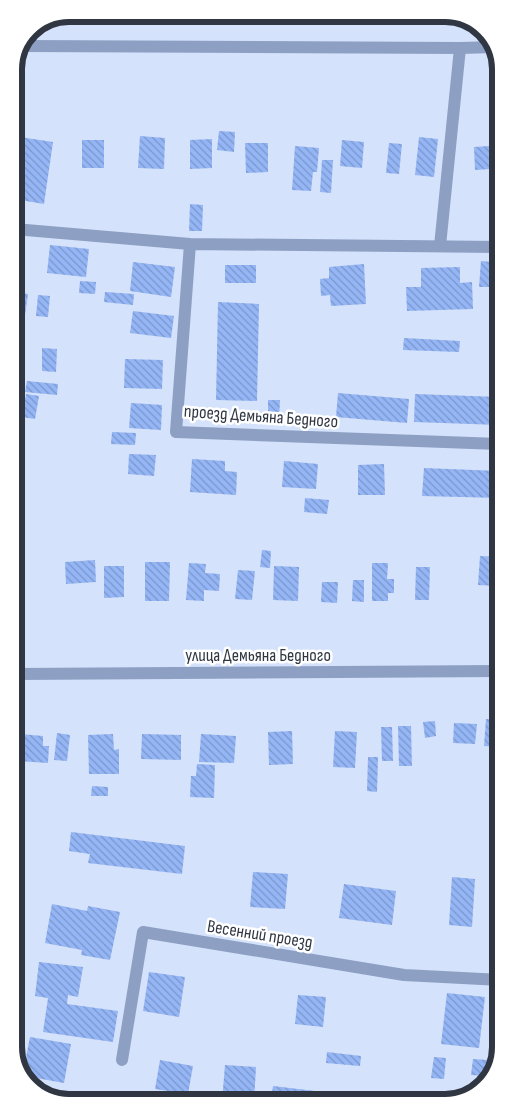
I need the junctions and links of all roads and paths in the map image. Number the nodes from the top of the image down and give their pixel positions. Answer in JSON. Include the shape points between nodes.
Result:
{"nodes":[{"id":1,"x":29,"y":46,"type":"edge"},
{"id":2,"x":487,"y":47,"type":"edge"},
{"id":3,"x":460,"y":48,"type":"junction"},
{"id":4,"x":23,"y":230,"type":"edge"},
{"id":5,"x":190,"y":244,"type":"junction"},
{"id":6,"x":440,"y":246,"type":"junction"},
{"id":7,"x":492,"y":247,"type":"edge"},
{"id":8,"x":492,"y":444,"type":"edge"},
{"id":9,"x":492,"y":671,"type":"edge"},
{"id":10,"x":22,"y":674,"type":"edge"},
{"id":11,"x":492,"y":980,"type":"edge"},
{"id":12,"x":122,"y":1060,"type":"dead end"}],
"edges":[{"from":1,"to":3,"type":"street"},
{"from":2,"to":3,"type":"street"},
{"from":3,"to":6,"type":"street"},
{"from":4,"to":5,"type":"street"},
{"from":5,"to":6,"type":"street"},
{"from":5,"to":8,"type":"street","name":"проезд Демьяна Бедного","via":[[176,432]]},
{"from":6,"to":7,"type":"street"},
{"from":9,"to":10,"type":"street","name":"улица Демьяна Бедного"},
{"from":11,"to":12,"type":"street","name":"Весенний проезд","via":[[404,975],[143,932]]}]}
